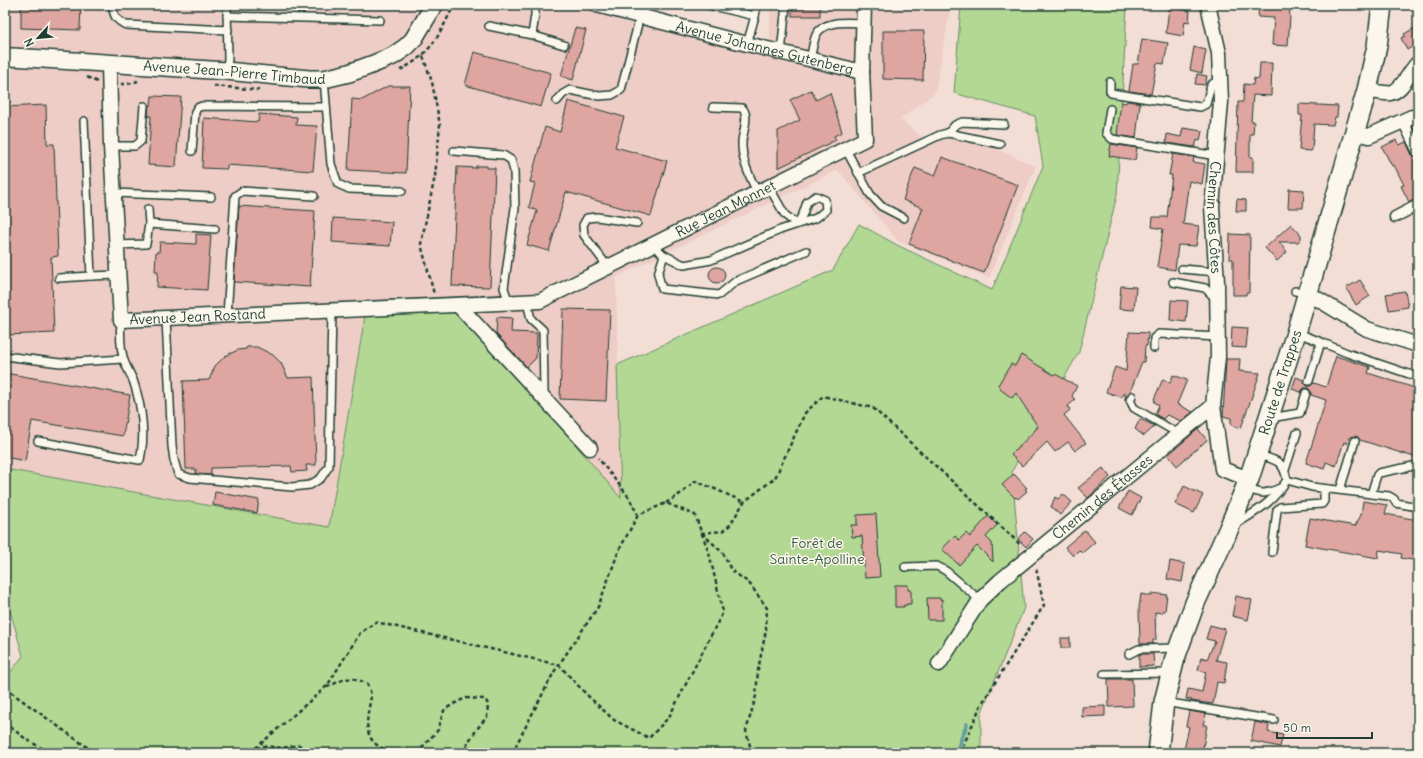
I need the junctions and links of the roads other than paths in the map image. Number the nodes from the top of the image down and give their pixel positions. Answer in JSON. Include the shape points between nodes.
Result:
{"nodes":[{"id":1,"x":113,"y":5,"type":"edge"},
{"id":2,"x":227,"y":5,"type":"edge"},
{"id":3,"x":434,"y":5,"type":"edge"},
{"id":4,"x":535,"y":5,"type":"edge"},
{"id":5,"x":597,"y":5,"type":"edge"},
{"id":6,"x":708,"y":5,"type":"edge"},
{"id":7,"x":757,"y":5,"type":"edge"},
{"id":8,"x":786,"y":5,"type":"edge"},
{"id":9,"x":864,"y":5,"type":"edge"},
{"id":10,"x":1208,"y":5,"type":"edge"},
{"id":11,"x":1382,"y":5,"type":"edge"},
{"id":12,"x":227,"y":16,"type":"junction"},
{"id":13,"x":640,"y":16,"type":"junction"},
{"id":14,"x":756,"y":16,"type":"junction"},
{"id":15,"x":380,"y":20,"type":"dead end"},
{"id":16,"x":863,"y":24,"type":"junction"},
{"id":17,"x":490,"y":26,"type":"dead end"},
{"id":18,"x":228,"y":30,"type":"junction"},
{"id":19,"x":532,"y":35,"type":"junction"},
{"id":20,"x":564,"y":44,"type":"dead end"},
{"id":21,"x":747,"y":44,"type":"junction"},
{"id":22,"x":781,"y":53,"type":"junction"},
{"id":23,"x":5,"y":58,"type":"edge"},
{"id":24,"x":810,"y":60,"type":"junction"},
{"id":25,"x":1418,"y":63,"type":"edge"},
{"id":26,"x":109,"y":64,"type":"junction"},
{"id":27,"x":226,"y":71,"type":"junction"},
{"id":28,"x":862,"y":72,"type":"junction"},
{"id":29,"x":324,"y":79,"type":"junction"},
{"id":30,"x":1220,"y":79,"type":"junction"},
{"id":31,"x":1110,"y":82,"type":"dead end"},
{"id":32,"x":1367,"y":90,"type":"junction"},
{"id":33,"x":557,"y":101,"type":"dead end"},
{"id":34,"x":144,"y":106,"type":"dead end"},
{"id":35,"x":326,"y":106,"type":"junction"},
{"id":36,"x":713,"y":107,"type":"dead end"},
{"id":37,"x":1110,"y":109,"type":"dead end"},
{"id":38,"x":1418,"y":117,"type":"edge"},
{"id":39,"x":84,"y":121,"type":"dead end"},
{"id":40,"x":1403,"y":121,"type":"junction"},
{"id":41,"x":1004,"y":124,"type":"dead end"},
{"id":42,"x":948,"y":133,"type":"junction"},
{"id":43,"x":1355,"y":133,"type":"junction"},
{"id":44,"x":1000,"y":144,"type":"dead end"},
{"id":45,"x":111,"y":146,"type":"junction"},
{"id":46,"x":845,"y":148,"type":"junction"},
{"id":47,"x":192,"y":151,"type":"dead end"},
{"id":48,"x":454,"y":151,"type":"dead end"},
{"id":49,"x":1418,"y":152,"type":"edge"},
{"id":50,"x":1216,"y":156,"type":"junction"},
{"id":51,"x":858,"y":173,"type":"junction"},
{"id":52,"x":763,"y":190,"type":"junction"},
{"id":53,"x":402,"y":191,"type":"dead end"},
{"id":54,"x":114,"y":193,"type":"junction"},
{"id":55,"x":314,"y":196,"type":"dead end"},
{"id":56,"x":211,"y":197,"type":"dead end"},
{"id":57,"x":1418,"y":205,"type":"edge"},
{"id":58,"x":148,"y":209,"type":"dead end"},
{"id":59,"x":1395,"y":217,"type":"dead end"},
{"id":60,"x":904,"y":218,"type":"dead end"},
{"id":61,"x":637,"y":223,"type":"dead end"},
{"id":62,"x":149,"y":224,"type":"junction"},
{"id":63,"x":796,"y":224,"type":"junction"},
{"id":64,"x":215,"y":228,"type":"dead end"},
{"id":65,"x":116,"y":245,"type":"junction"},
{"id":66,"x":653,"y":245,"type":"junction"},
{"id":67,"x":806,"y":251,"type":"dead end"},
{"id":68,"x":664,"y":255,"type":"junction"},
{"id":69,"x":608,"y":267,"type":"junction"},
{"id":70,"x":1182,"y":269,"type":"dead end"},
{"id":71,"x":1216,"y":272,"type":"junction"},
{"id":72,"x":118,"y":275,"type":"junction"},
{"id":73,"x":91,"y":276,"type":"junction"},
{"id":74,"x":59,"y":278,"type":"dead end"},
{"id":75,"x":1173,"y":282,"type":"dead end"},
{"id":76,"x":1302,"y":292,"type":"junction"},
{"id":77,"x":1217,"y":301,"type":"junction"},
{"id":78,"x":527,"y":302,"type":"junction"},
{"id":79,"x":509,"y":303,"type":"junction"},
{"id":80,"x":459,"y":306,"type":"junction"},
{"id":81,"x":332,"y":311,"type":"junction"},
{"id":82,"x":227,"y":315,"type":"junction"},
{"id":83,"x":166,"y":318,"type":"junction"},
{"id":84,"x":121,"y":320,"type":"junction"},
{"id":85,"x":1296,"y":333,"type":"junction"},
{"id":86,"x":1218,"y":337,"type":"junction"},
{"id":87,"x":1321,"y":342,"type":"junction"},
{"id":88,"x":1418,"y":345,"type":"edge"},
{"id":89,"x":1154,"y":348,"type":"dead end"},
{"id":90,"x":5,"y":356,"type":"edge"},
{"id":91,"x":123,"y":359,"type":"junction"},
{"id":92,"x":1418,"y":377,"type":"edge"},
{"id":93,"x":1309,"y":381,"type":"dead end"},
{"id":94,"x":544,"y":390,"type":"dead end"},
{"id":95,"x":1306,"y":393,"type":"dead end"},
{"id":96,"x":1132,"y":396,"type":"dead end"},
{"id":97,"x":1214,"y":406,"type":"junction"},
{"id":98,"x":1268,"y":418,"type":"junction"},
{"id":99,"x":1179,"y":434,"type":"junction"},
{"id":100,"x":1297,"y":434,"type":"dead end"},
{"id":101,"x":38,"y":441,"type":"dead end"},
{"id":102,"x":1356,"y":441,"type":"dead end"},
{"id":103,"x":590,"y":448,"type":"road end"},
{"id":104,"x":1256,"y":455,"type":"junction"},
{"id":105,"x":1418,"y":465,"type":"edge"},
{"id":106,"x":1285,"y":470,"type":"junction"},
{"id":107,"x":1287,"y":480,"type":"junction"},
{"id":108,"x":1247,"y":484,"type":"junction"},
{"id":109,"x":1282,"y":488,"type":"junction"},
{"id":110,"x":1324,"y":488,"type":"junction"},
{"id":111,"x":1340,"y":490,"type":"junction"},
{"id":112,"x":1371,"y":494,"type":"junction"},
{"id":113,"x":1418,"y":508,"type":"edge"},
{"id":114,"x":1229,"y":528,"type":"junction"},
{"id":115,"x":1272,"y":552,"type":"dead end"},
{"id":116,"x":905,"y":567,"type":"dead end"},
{"id":117,"x":980,"y":600,"type":"junction"},
{"id":118,"x":1178,"y":648,"type":"junction"},
{"id":119,"x":1129,"y":654,"type":"dead end"},
{"id":120,"x":938,"y":664,"type":"dead end"},
{"id":121,"x":1171,"y":673,"type":"junction"},
{"id":122,"x":1104,"y":674,"type":"dead end"},
{"id":123,"x":1164,"y":702,"type":"junction"},
{"id":124,"x":1274,"y":720,"type":"dead end"},
{"id":125,"x":1158,"y":753,"type":"edge"}],
"edges":[{"from":1,"to":18,"type":"lane","via":[[113,15],[126,25]]},
{"from":2,"to":12,"type":"lane"},
{"from":3,"to":29,"type":"street","name":"Avenue Jean-Pierre Timbaud","via":[[406,48],[393,56],[350,73]]},
{"from":4,"to":19,"type":"lane"},
{"from":5,"to":13,"type":"street","name":"Avenue Johannes Gutenberg"},
{"from":6,"to":14,"type":"lane"},
{"from":7,"to":14,"type":"lane"},
{"from":8,"to":22,"type":"lane"},
{"from":9,"to":16,"type":"street","name":"Rue Jean Monnet"},
{"from":10,"to":30,"type":"street","name":"Chemin des Côtes","via":[[1219,53]]},
{"from":11,"to":32,"type":"main road","name":"Route de Trappes","via":[[1377,46]]},
{"from":12,"to":15,"type":"lane"},
{"from":12,"to":18,"type":"lane"},
{"from":13,"to":21,"type":"street","name":"Avenue Johannes Gutenberg"},
{"from":13,"to":33,"type":"lane","via":[[621,90],[600,96],[570,90]]},
{"from":14,"to":21,"type":"lane"},
{"from":16,"to":24,"type":"lane","via":[[837,23],[823,27],[816,34]]},
{"from":16,"to":28,"type":"street","name":"Rue Jean Monnet"},
{"from":17,"to":19,"type":"lane"},
{"from":18,"to":27,"type":"lane"},
{"from":19,"to":20,"type":"lane"},
{"from":21,"to":22,"type":"street","name":"Avenue Johannes Gutenberg"},
{"from":22,"to":24,"type":"street","name":"Avenue Johannes Gutenberg"},
{"from":23,"to":26,"type":"street","name":"Avenue Jean-Pierre Timbaud"},
{"from":24,"to":28,"type":"street","name":"Avenue Johannes Gutenberg"},
{"from":25,"to":32,"type":"street","via":[[1399,89],[1390,93]]},
{"from":26,"to":27,"type":"street","name":"Avenue Jean-Pierre Timbaud"},
{"from":26,"to":45,"type":"street","name":"Avenue Jean Rostand"},
{"from":27,"to":29,"type":"street","name":"Avenue Jean-Pierre Timbaud"},
{"from":28,"to":46,"type":"street","name":"Rue Jean Monnet","via":[[864,139]]},
{"from":29,"to":35,"type":"lane"},
{"from":30,"to":31,"type":"lane","via":[[1211,85],[1206,104],[1200,107],[1111,93]]},
{"from":30,"to":50,"type":"street","name":"Chemin des Côtes","via":[[1221,102]]},
{"from":32,"to":43,"type":"main road","name":"Route de Trappes"},
{"from":34,"to":45,"type":"lane","via":[[141,141],[135,146]]},
{"from":35,"to":47,"type":"lane","via":[[196,108]]},
{"from":35,"to":53,"type":"lane","via":[[331,164],[338,184],[349,189]]},
{"from":36,"to":52,"type":"lane","via":[[745,110],[742,143],[745,167]]},
{"from":37,"to":50,"type":"lane","via":[[1106,133],[1112,139]]},
{"from":38,"to":40,"type":"street"},
{"from":39,"to":73,"type":"lane"},
{"from":40,"to":43,"type":"street","via":[[1369,136]]},
{"from":40,"to":49,"type":"street"},
{"from":41,"to":42,"type":"lane","via":[[962,122],[955,124]]},
{"from":42,"to":44,"type":"lane"},
{"from":42,"to":51,"type":"lane"},
{"from":43,"to":76,"type":"main road","name":"Route de Trappes"},
{"from":45,"to":54,"type":"street","name":"Avenue Jean Rostand"},
{"from":46,"to":51,"type":"lane"},
{"from":46,"to":52,"type":"street","name":"Rue Jean Monnet"},
{"from":48,"to":79,"type":"lane","via":[[503,156],[511,160],[514,171],[515,208],[504,288]]},
{"from":50,"to":71,"type":"street","name":"Chemin des Côtes","via":[[1212,207]]},
{"from":51,"to":60,"type":"lane","via":[[870,194],[881,206]]},
{"from":52,"to":63,"type":"lane","via":[[785,216]]},
{"from":52,"to":66,"type":"street","name":"Rue Jean Monnet"},
{"from":54,"to":56,"type":"lane"},
{"from":54,"to":65,"type":"street","name":"Avenue Jean Rostand"},
{"from":55,"to":82,"type":"lane","via":[[242,191],[235,196]]},
{"from":57,"to":59,"type":"street"},
{"from":58,"to":62,"type":"lane"},
{"from":61,"to":69,"type":"lane","via":[[587,218],[583,225],[584,235]]},
{"from":62,"to":64,"type":"lane"},
{"from":62,"to":65,"type":"lane","via":[[145,244]]},
{"from":63,"to":63,"type":"lane","via":[[816,218],[826,210],[824,200],[816,196],[807,202]]},
{"from":63,"to":68,"type":"lane","via":[[711,260],[684,265]]},
{"from":65,"to":72,"type":"street","name":"Avenue Jean Rostand"},
{"from":66,"to":68,"type":"lane"},
{"from":66,"to":69,"type":"street","name":"Rue Jean Monnet"},
{"from":67,"to":68,"type":"lane","via":[[736,281],[719,295],[662,289],[658,274]]},
{"from":69,"to":78,"type":"street","name":"Rue Jean Monnet","via":[[540,301]]},
{"from":70,"to":71,"type":"lane"},
{"from":71,"to":77,"type":"street","name":"Chemin des Côtes"},
{"from":72,"to":73,"type":"lane"},
{"from":72,"to":84,"type":"street","name":"Avenue Jean Rostand"},
{"from":73,"to":74,"type":"lane"},
{"from":75,"to":77,"type":"lane","via":[[1205,288]]},
{"from":76,"to":85,"type":"main road","name":"Route de Trappes"},
{"from":76,"to":88,"type":"street","via":[[1367,329]]},
{"from":77,"to":86,"type":"street","name":"Chemin des Côtes"},
{"from":78,"to":79,"type":"street","name":"Rue Jean Monnet"},
{"from":78,"to":94,"type":"lane","via":[[531,319],[543,330]]},
{"from":79,"to":80,"type":"street","name":"Rue Jean Monnet"},
{"from":80,"to":81,"type":"street","name":"Avenue Jean Rostand"},
{"from":80,"to":103,"type":"street"},
{"from":81,"to":82,"type":"street","name":"Avenue Jean Rostand"},
{"from":81,"to":83,"type":"lane","via":[[329,466],[321,478],[310,485],[292,487],[190,478],[178,474],[172,446]]},
{"from":82,"to":83,"type":"street","name":"Avenue Jean Rostand"},
{"from":83,"to":84,"type":"street","name":"Avenue Jean Rostand"},
{"from":84,"to":91,"type":"lane","via":[[120,341]]},
{"from":85,"to":87,"type":"lane"},
{"from":85,"to":98,"type":"main road","name":"Route de Trappes"},
{"from":86,"to":89,"type":"lane","via":[[1159,334],[1154,338]]},
{"from":86,"to":97,"type":"street","name":"Chemin des Côtes"},
{"from":87,"to":92,"type":"lane"},
{"from":87,"to":93,"type":"lane"},
{"from":90,"to":91,"type":"lane","via":[[60,363]]},
{"from":91,"to":101,"type":"lane","via":[[140,404],[144,430],[140,460]]},
{"from":95,"to":98,"type":"lane","via":[[1300,413]]},
{"from":96,"to":99,"type":"lane","via":[[1130,400],[1134,408]]},
{"from":97,"to":99,"type":"street","name":"Chemin des Étasses"},
{"from":97,"to":108,"type":"street","via":[[1222,469]]},
{"from":98,"to":104,"type":"main road","name":"Route de Trappes"},
{"from":99,"to":117,"type":"street","name":"Chemin des Étasses"},
{"from":100,"to":106,"type":"lane"},
{"from":102,"to":111,"type":"lane"},
{"from":104,"to":106,"type":"lane","via":[[1280,462]]},
{"from":104,"to":108,"type":"main road","name":"Route de Trappes"},
{"from":105,"to":112,"type":"lane","via":[[1379,473]]},
{"from":106,"to":107,"type":"lane"},
{"from":107,"to":109,"type":"lane"},
{"from":107,"to":110,"type":"lane"},
{"from":108,"to":109,"type":"lane","via":[[1257,492],[1267,493]]},
{"from":108,"to":114,"type":"main road","name":"Route de Trappes"},
{"from":109,"to":114,"type":"lane","via":[[1265,506]]},
{"from":110,"to":111,"type":"lane"},
{"from":110,"to":115,"type":"lane","via":[[1322,504],[1280,507],[1277,510]]},
{"from":111,"to":112,"type":"lane"},
{"from":112,"to":113,"type":"lane","via":[[1389,496],[1396,503]]},
{"from":114,"to":118,"type":"main road","name":"Route de Trappes"},
{"from":116,"to":117,"type":"lane","via":[[937,566]]},
{"from":117,"to":120,"type":"street","name":"Chemin des Étasses"},
{"from":118,"to":119,"type":"lane","via":[[1139,649]]},
{"from":118,"to":121,"type":"main road","name":"Route de Trappes"},
{"from":121,"to":122,"type":"lane"},
{"from":121,"to":123,"type":"main road","name":"Route de Trappes"},
{"from":123,"to":124,"type":"lane"},
{"from":123,"to":125,"type":"main road","name":"Route de Trappes"}]}
